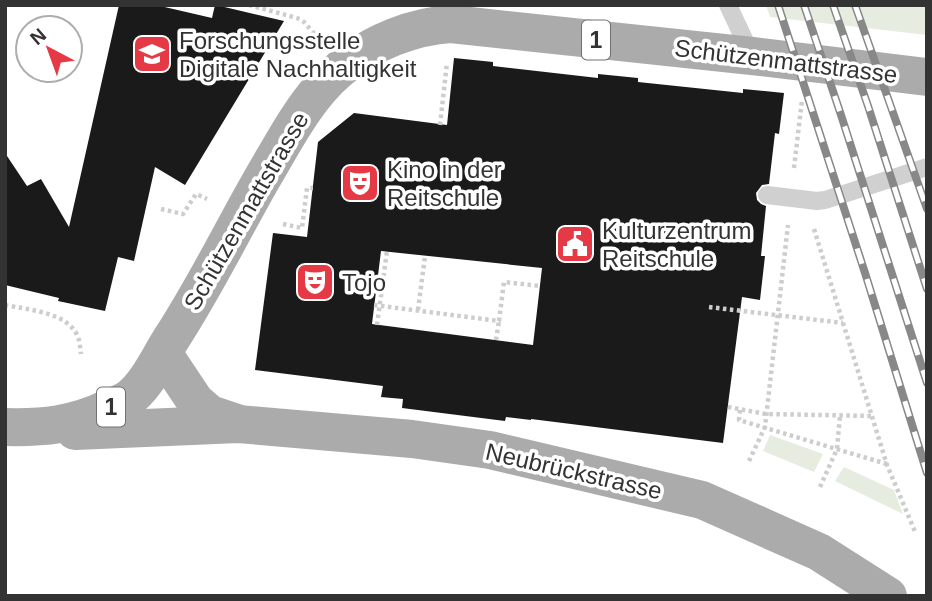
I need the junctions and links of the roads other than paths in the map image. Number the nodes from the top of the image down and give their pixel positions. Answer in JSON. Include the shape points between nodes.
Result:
{"nodes":[{"id":1,"x":729,"y":5,"type":"edge"},
{"id":2,"x":752,"y":56,"type":"junction"},
{"id":3,"x":927,"y":77,"type":"edge"},
{"id":4,"x":927,"y":167,"type":"edge"},
{"id":5,"x":767,"y":195,"type":"dead end"},
{"id":6,"x":163,"y":353,"type":"junction"},
{"id":7,"x":238,"y":424,"type":"junction"},
{"id":8,"x":22,"y":427,"type":"edge"},
{"id":9,"x":888,"y":596,"type":"edge"}],
"edges":[{"from":1,"to":2,"type":"lane"},
{"from":2,"to":3,"type":"main road","name":"Schützenmattstrasse","number":"1"},
{"from":2,"to":6,"type":"main road","name":"Schützenmattstrasse","number":"1","via":[[451,24],[401,35],[362,52],[309,101]]},
{"from":4,"to":5,"type":"lane","via":[[825,200]]},
{"from":6,"to":7,"type":"main road","name":"Neubrückstrasse","via":[[195,401],[210,414]]},
{"from":6,"to":8,"type":"main road","name":"Schützenmattstrasse","number":"1","via":[[129,399],[68,424]]},
{"from":7,"to":8,"type":"main road","name":"Neubrückstrasse","via":[[72,431]]},
{"from":7,"to":9,"type":"main road","name":"Neubrückstrasse","via":[[490,450],[702,500],[819,552]]}]}
